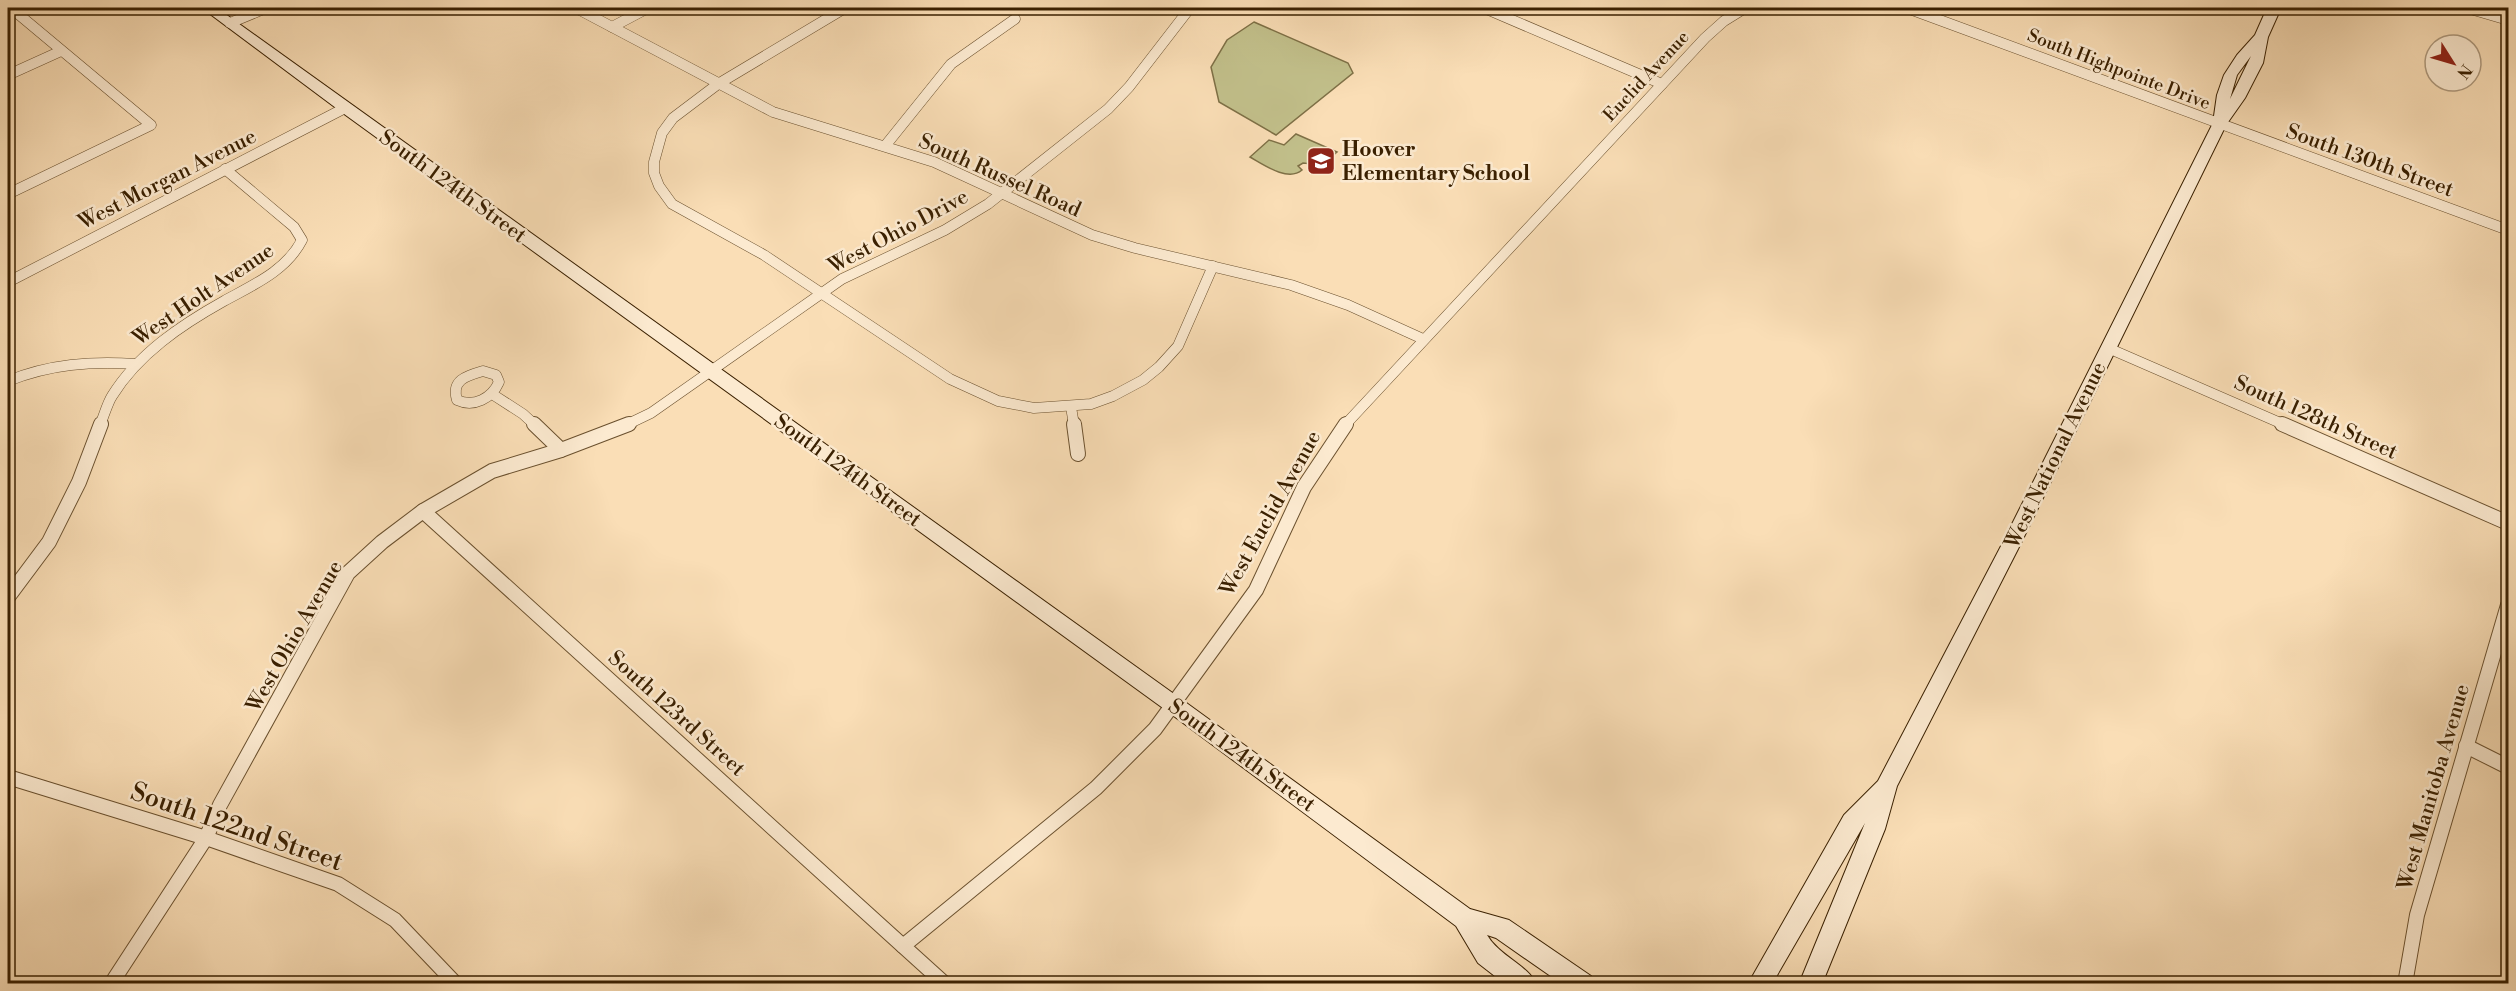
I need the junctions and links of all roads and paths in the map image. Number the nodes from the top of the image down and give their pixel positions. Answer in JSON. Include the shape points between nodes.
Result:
{"nodes":[{"id":1,"x":11,"y":8,"type":"edge"},
{"id":2,"x":209,"y":8,"type":"edge"},
{"id":3,"x":266,"y":8,"type":"edge"},
{"id":4,"x":576,"y":8,"type":"edge"},
{"id":5,"x":648,"y":8,"type":"edge"},
{"id":6,"x":845,"y":8,"type":"edge"},
{"id":7,"x":1190,"y":8,"type":"edge"},
{"id":8,"x":1484,"y":8,"type":"edge"},
{"id":9,"x":1745,"y":8,"type":"edge"},
{"id":10,"x":1907,"y":8,"type":"edge"},
{"id":11,"x":2274,"y":8,"type":"edge"},
{"id":12,"x":2467,"y":8,"type":"edge"},
{"id":13,"x":1015,"y":19,"type":"dead end"},
{"id":14,"x":2508,"y":20,"type":"edge"},
{"id":15,"x":232,"y":23,"type":"junction"},
{"id":16,"x":612,"y":27,"type":"junction"},
{"id":17,"x":61,"y":51,"type":"junction"},
{"id":18,"x":8,"y":75,"type":"edge"},
{"id":19,"x":718,"y":84,"type":"junction"},
{"id":20,"x":1662,"y":84,"type":"junction"},
{"id":21,"x":345,"y":108,"type":"junction"},
{"id":22,"x":2219,"y":124,"type":"junction"},
{"id":23,"x":885,"y":146,"type":"junction"},
{"id":24,"x":225,"y":169,"type":"junction"},
{"id":25,"x":1577,"y":174,"type":"joint"},
{"id":26,"x":8,"y":194,"type":"edge"},
{"id":27,"x":1002,"y":194,"type":"junction"},
{"id":28,"x":2508,"y":230,"type":"edge"},
{"id":29,"x":1214,"y":266,"type":"junction"},
{"id":30,"x":8,"y":282,"type":"edge"},
{"id":31,"x":822,"y":293,"type":"junction"},
{"id":32,"x":1423,"y":339,"type":"junction"},
{"id":33,"x":2108,"y":348,"type":"junction"},
{"id":34,"x":136,"y":364,"type":"junction"},
{"id":35,"x":712,"y":372,"type":"junction"},
{"id":36,"x":8,"y":381,"type":"edge"},
{"id":37,"x":492,"y":394,"type":"dead end"},
{"id":38,"x":1071,"y":407,"type":"junction"},
{"id":39,"x":561,"y":450,"type":"junction"},
{"id":40,"x":1078,"y":454,"type":"dead end"},
{"id":41,"x":423,"y":511,"type":"junction"},
{"id":42,"x":2508,"y":523,"type":"edge"},
{"id":43,"x":8,"y":597,"type":"edge"},
{"id":44,"x":2508,"y":605,"type":"edge"},
{"id":45,"x":1174,"y":705,"type":"junction"},
{"id":46,"x":2466,"y":746,"type":"junction"},
{"id":47,"x":2508,"y":767,"type":"edge"},
{"id":48,"x":8,"y":777,"type":"edge"},
{"id":49,"x":1887,"y":784,"type":"junction"},
{"id":50,"x":206,"y":838,"type":"junction"},
{"id":51,"x":1464,"y":918,"type":"junction"},
{"id":52,"x":903,"y":945,"type":"junction"},
{"id":53,"x":111,"y":984,"type":"edge"},
{"id":54,"x":456,"y":984,"type":"edge"},
{"id":55,"x":945,"y":984,"type":"edge"},
{"id":56,"x":1525,"y":984,"type":"edge"},
{"id":57,"x":1583,"y":984,"type":"edge"},
{"id":58,"x":1759,"y":984,"type":"edge"},
{"id":59,"x":1810,"y":984,"type":"edge"},
{"id":60,"x":2405,"y":984,"type":"edge"}],
"edges":[{"from":1,"to":17,"type":"street"},
{"from":2,"to":15,"type":"street","name":"South 124th Street"},
{"from":3,"to":15,"type":"street"},
{"from":4,"to":16,"type":"street","name":"South Russel Road"},
{"from":5,"to":16,"type":"street"},
{"from":6,"to":19,"type":"street"},
{"from":7,"to":27,"type":"street","name":"West Ohio Drive","via":[[1108,109]]},
{"from":8,"to":20,"type":"street"},
{"from":9,"to":20,"type":"street","name":"Euclid Avenue","via":[[1705,38]]},
{"from":10,"to":22,"type":"street","name":"South Highpointe Drive"},
{"from":11,"to":22,"type":"street","name":"West National Avenue","via":[[2261,37],[2256,63]]},
{"from":12,"to":14,"type":"street"},
{"from":13,"to":23,"type":"street","via":[[951,64]]},
{"from":15,"to":21,"type":"street","name":"South 124th Street"},
{"from":16,"to":19,"type":"street","name":"South Russel Road"},
{"from":17,"to":18,"type":"street"},
{"from":17,"to":26,"type":"street","via":[[151,125]]},
{"from":19,"to":23,"type":"street","name":"South Russel Road","via":[[807,125]]},
{"from":19,"to":31,"type":"street","via":[[684,108],[662,133],[654,162],[659,186],[681,210],[744,243]]},
{"from":20,"to":25,"type":"street","name":"Euclid Avenue"},
{"from":21,"to":24,"type":"street","name":"West Morgan Avenue"},
{"from":21,"to":35,"type":"street","name":"South 124th Street"},
{"from":22,"to":28,"type":"street","name":"South 130th Street"},
{"from":22,"to":33,"type":"street","name":"West National Avenue"},
{"from":23,"to":27,"type":"street","name":"South Russel Road","via":[[934,162]]},
{"from":24,"to":30,"type":"street","name":"West Morgan Avenue"},
{"from":24,"to":34,"type":"street","name":"West Holt Avenue","via":[[294,227],[302,240],[294,255],[266,278],[174,332]]},
{"from":25,"to":32,"type":"street","name":"West Euclid Avenue"},
{"from":27,"to":29,"type":"street","name":"South Russel Road","via":[[1059,222],[1116,243]]},
{"from":27,"to":31,"type":"street","name":"West Ohio Drive","via":[[967,218],[866,266]]},
{"from":29,"to":32,"type":"street","name":"South Russel Road","via":[[1305,288]]},
{"from":29,"to":38,"type":"street","via":[[1178,346],[1160,367],[1120,393]]},
{"from":31,"to":35,"type":"street","name":"West Ohio Drive"},
{"from":31,"to":38,"type":"street","via":[[950,379],[981,394],[1034,408]]},
{"from":32,"to":45,"type":"street","name":"West Euclid Avenue","via":[[1333,440],[1304,487],[1256,590]]},
{"from":33,"to":42,"type":"street","name":"South 128th Street"},
{"from":33,"to":49,"type":"street","name":"West National Avenue"},
{"from":34,"to":36,"type":"street","via":[[76,362],[46,367]]},
{"from":34,"to":43,"type":"street","name":"West Holt Avenue","via":[[111,397],[79,482],[49,542]]},
{"from":35,"to":39,"type":"street","name":"West Ohio Avenue","via":[[651,413]]},
{"from":35,"to":45,"type":"street","name":"South 124th Street"},
{"from":37,"to":39,"type":"street","via":[[523,414]]},
{"from":38,"to":40,"type":"street"},
{"from":39,"to":41,"type":"street","name":"West Ohio Avenue","via":[[492,471]]},
{"from":41,"to":50,"type":"street","name":"West Ohio Avenue","via":[[348,573],[220,805]]},
{"from":41,"to":52,"type":"street","name":"South 123rd Street"},
{"from":44,"to":46,"type":"street","name":"West Manitoba Avenue"},
{"from":45,"to":51,"type":"street","name":"South 124th Street"},
{"from":45,"to":52,"type":"street","name":"West Euclid Avenue","via":[[1096,788]]},
{"from":46,"to":47,"type":"street"},
{"from":46,"to":60,"type":"street","name":"West Manitoba Avenue","via":[[2417,915]]},
{"from":48,"to":50,"type":"street","name":"South 122nd Street"},
{"from":49,"to":58,"type":"street","name":"West National Avenue","via":[[1852,822]]},
{"from":49,"to":59,"type":"street","name":"West National Avenue","via":[[1874,829]]},
{"from":50,"to":53,"type":"street","name":"West Ohio Avenue"},
{"from":50,"to":54,"type":"street","name":"South 122nd Street","via":[[338,884],[395,920]]},
{"from":51,"to":56,"type":"street","name":"South 124th Street","via":[[1486,955]]},
{"from":51,"to":57,"type":"street","name":"South 124th Street","via":[[1501,928]]},
{"from":52,"to":55,"type":"street"}]}
